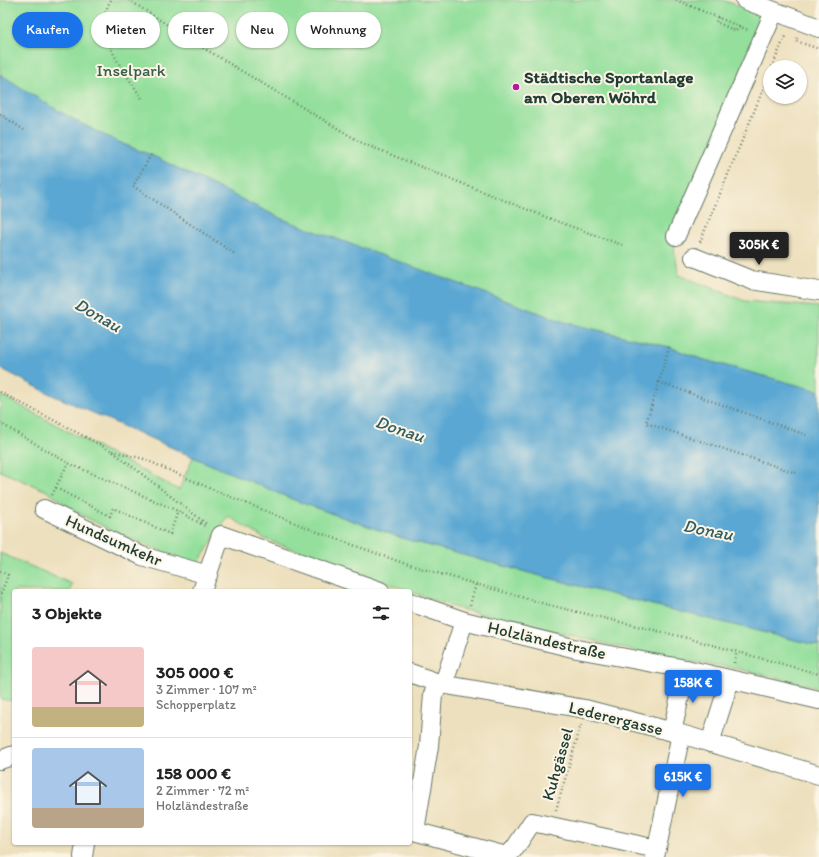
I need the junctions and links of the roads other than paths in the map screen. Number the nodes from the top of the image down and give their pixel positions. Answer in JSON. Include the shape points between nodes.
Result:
{"nodes":[{"id":1,"x":745,"y":0,"type":"edge"},
{"id":2,"x":774,"y":12,"type":"junction"},
{"id":3,"x":819,"y":28,"type":"edge"},
{"id":4,"x":676,"y":236,"type":"dead end"},
{"id":5,"x":694,"y":257,"type":"road end"},
{"id":6,"x":819,"y":291,"type":"edge"},
{"id":7,"x":44,"y":509,"type":"road end"},
{"id":8,"x":205,"y":586,"type":"edge"},
{"id":9,"x":374,"y":589,"type":"edge"},
{"id":10,"x":412,"y":602,"type":"edge"},
{"id":11,"x":466,"y":616,"type":"junction"},
{"id":12,"x":686,"y":669,"type":"junction"},
{"id":13,"x":412,"y":674,"type":"edge"},
{"id":14,"x":730,"y":680,"type":"junction"},
{"id":15,"x":441,"y":684,"type":"junction"},
{"id":16,"x":819,"y":700,"type":"edge"},
{"id":17,"x":676,"y":733,"type":"junction"},
{"id":18,"x":710,"y":743,"type":"junction"},
{"id":19,"x":12,"y":757,"type":"edge"},
{"id":20,"x":0,"y":760,"type":"edge"},
{"id":21,"x":819,"y":776,"type":"edge"},
{"id":22,"x":413,"y":831,"type":"edge"},
{"id":23,"x":85,"y":845,"type":"edge"},
{"id":24,"x":656,"y":853,"type":"edge"},
{"id":25,"x":83,"y":857,"type":"edge"},
{"id":26,"x":506,"y":857,"type":"edge"}],
"edges":[{"from":1,"to":2,"type":"street"},
{"from":2,"to":3,"type":"street"},
{"from":2,"to":4,"type":"street"},
{"from":5,"to":6,"type":"street","via":[[751,280]]},
{"from":7,"to":8,"type":"street","name":"Hundsumkehr"},
{"from":8,"to":9,"type":"street","via":[[221,535]]},
{"from":10,"to":11,"type":"street","name":"Holzländestraße"},
{"from":11,"to":12,"type":"street","name":"Holzländestraße","via":[[577,649]]},
{"from":11,"to":15,"type":"street","via":[[446,677]]},
{"from":12,"to":14,"type":"street","name":"Holzländestraße"},
{"from":12,"to":17,"type":"street"},
{"from":13,"to":15,"type":"street","name":"Lederergasse"},
{"from":14,"to":16,"type":"street","name":"Holzländestraße"},
{"from":14,"to":18,"type":"street"},
{"from":15,"to":17,"type":"street","name":"Lederergasse","via":[[585,709]]},
{"from":15,"to":22,"type":"street","via":[[433,694],[429,746]]},
{"from":17,"to":18,"type":"street","name":"Lederergasse"},
{"from":17,"to":24,"type":"street"},
{"from":18,"to":21,"type":"street","name":"Lederergasse"},
{"from":19,"to":20,"type":"street"},
{"from":22,"to":26,"type":"street"},
{"from":23,"to":25,"type":"street"},
{"from":24,"to":26,"type":"street","via":[[532,822],[516,848]]}]}
